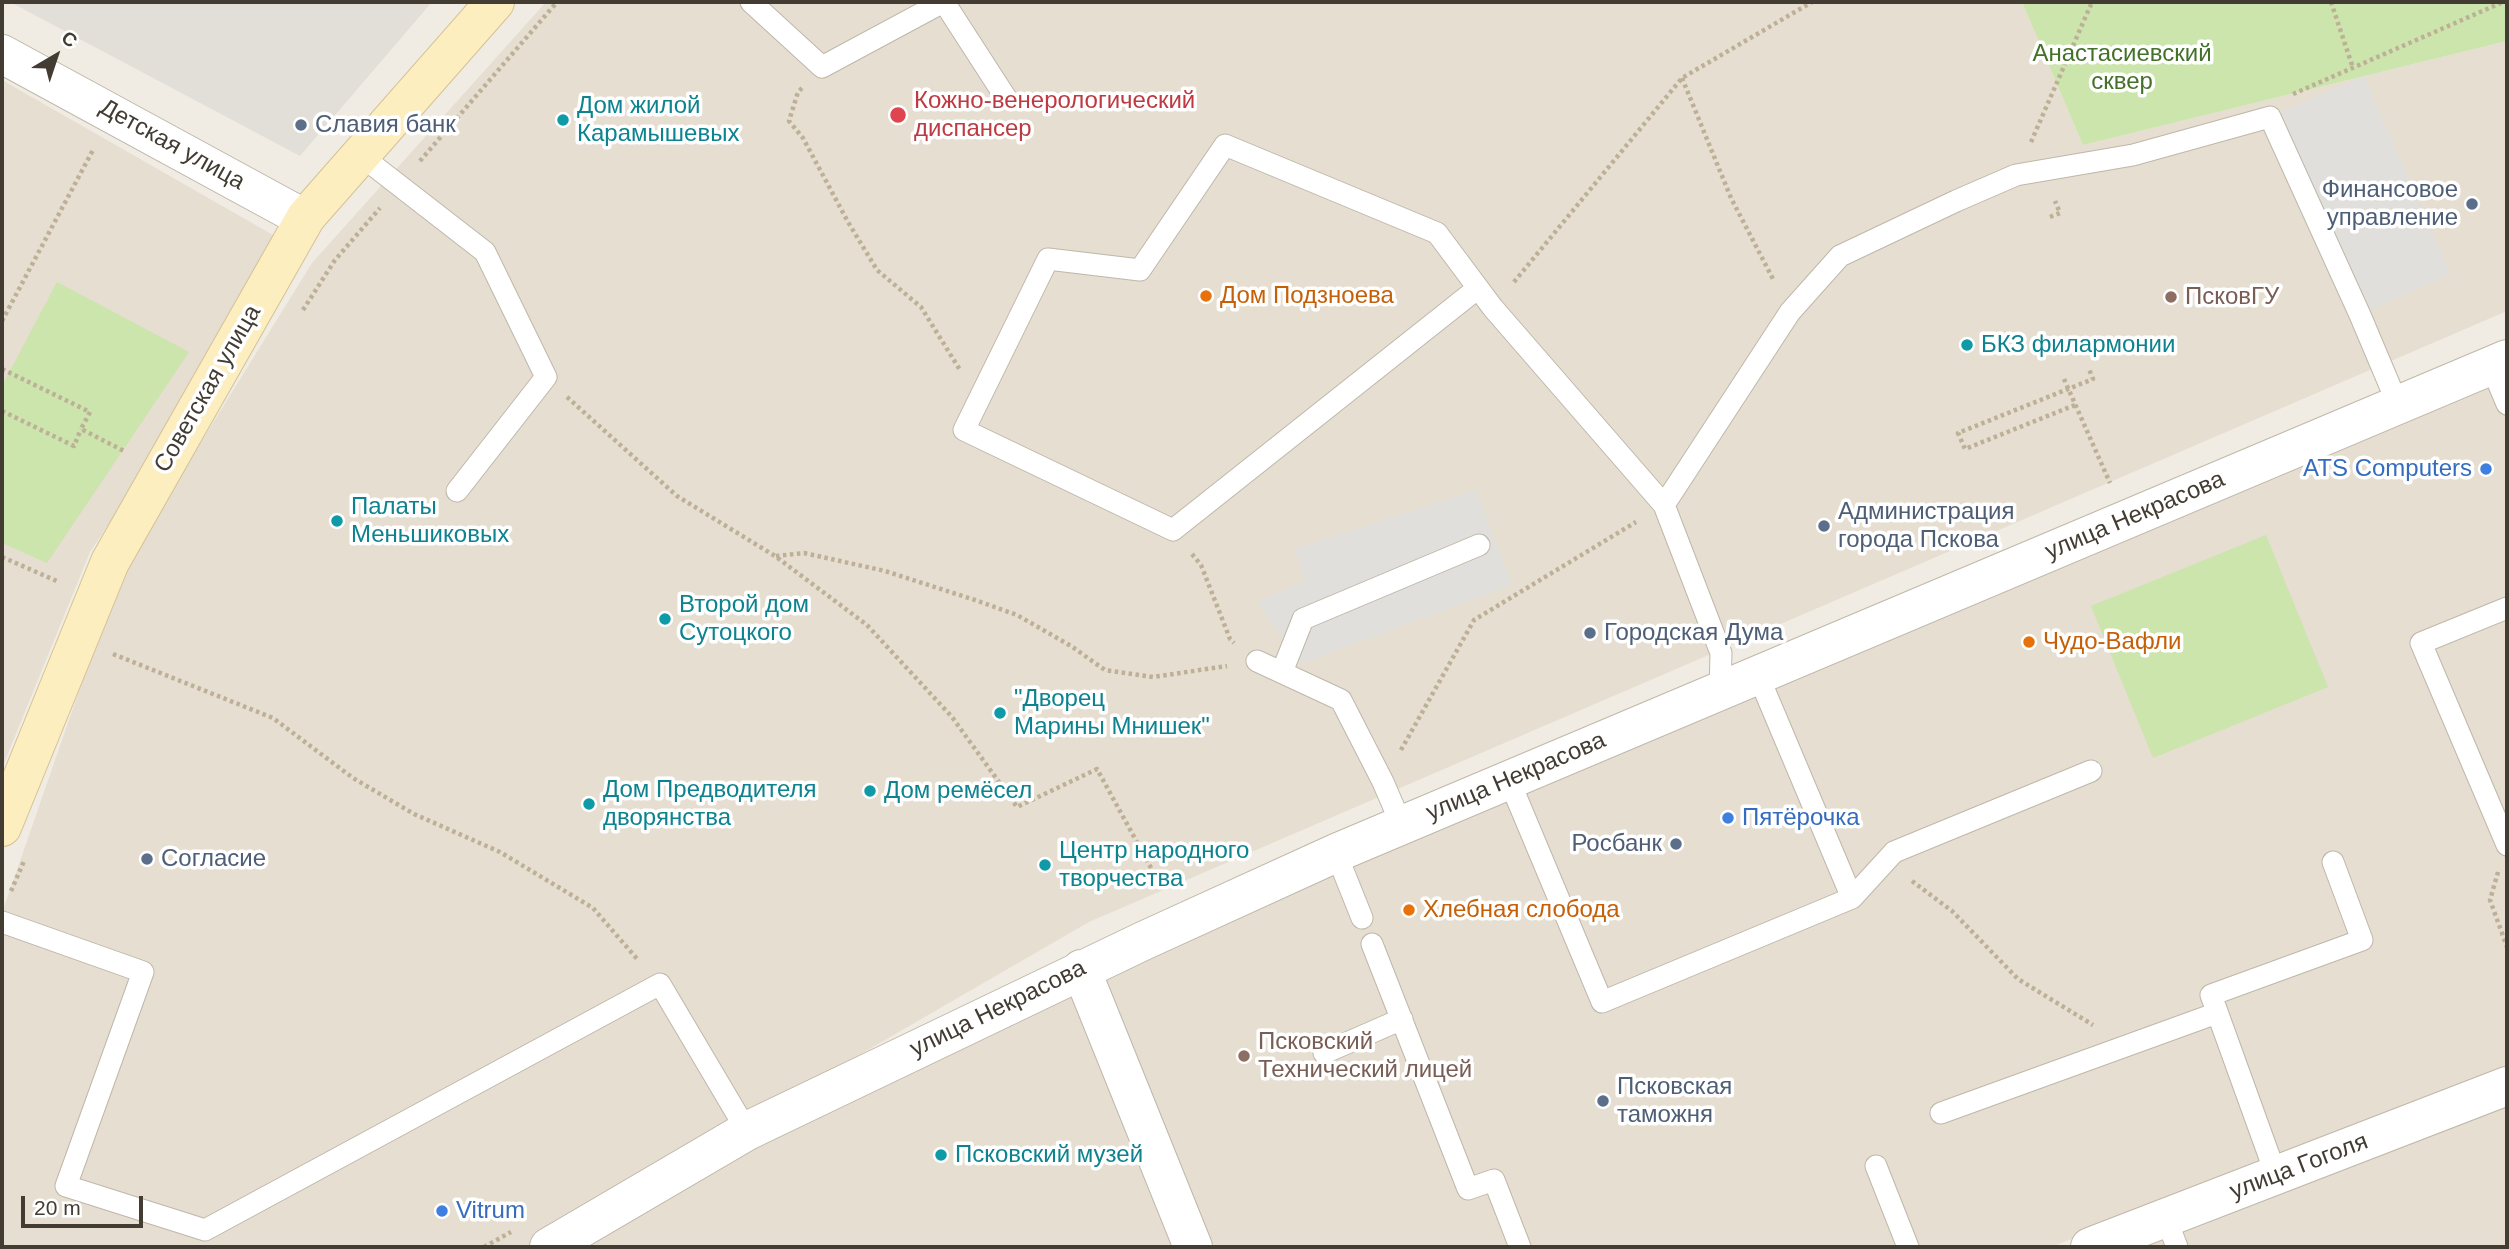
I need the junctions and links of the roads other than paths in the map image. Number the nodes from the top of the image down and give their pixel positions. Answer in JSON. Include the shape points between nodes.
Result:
{"nodes":[{"id":1,"x":495,"y":2,"type":"edge"},
{"id":2,"x":751,"y":2,"type":"edge"},
{"id":3,"x":943,"y":2,"type":"edge"},
{"id":4,"x":2,"y":54,"type":"edge"},
{"id":5,"x":1006,"y":98,"type":"dead end"},
{"id":6,"x":360,"y":155,"type":"junction"},
{"id":7,"x":306,"y":217,"type":"junction"},
{"id":8,"x":1478,"y":288,"type":"junction"},
{"id":9,"x":2499,"y":363,"type":"edge"},
{"id":10,"x":2507,"y":404,"type":"edge"},
{"id":11,"x":2398,"y":405,"type":"junction"},
{"id":12,"x":457,"y":491,"type":"dead end"},
{"id":13,"x":1664,"y":505,"type":"junction"},
{"id":14,"x":1479,"y":545,"type":"dead end"},
{"id":15,"x":2507,"y":608,"type":"edge"},
{"id":16,"x":1257,"y":661,"type":"road end"},
{"id":17,"x":1282,"y":672,"type":"junction"},
{"id":18,"x":1758,"y":675,"type":"junction"},
{"id":19,"x":1720,"y":691,"type":"junction"},
{"id":20,"x":2091,"y":771,"type":"dead end"},
{"id":21,"x":1510,"y":780,"type":"junction"},
{"id":22,"x":1402,"y":826,"type":"junction"},
{"id":23,"x":2,"y":827,"type":"edge"},
{"id":24,"x":2507,"y":845,"type":"edge"},
{"id":25,"x":1336,"y":853,"type":"junction"},
{"id":26,"x":2333,"y":862,"type":"dead end"},
{"id":27,"x":1852,"y":898,"type":"junction"},
{"id":28,"x":1362,"y":918,"type":"dead end"},
{"id":29,"x":2,"y":922,"type":"edge"},
{"id":30,"x":1372,"y":944,"type":"dead end"},
{"id":31,"x":1082,"y":969,"type":"junction"},
{"id":32,"x":2217,"y":1013,"type":"junction"},
{"id":33,"x":1402,"y":1019,"type":"junction"},
{"id":34,"x":1324,"y":1053,"type":"dead end"},
{"id":35,"x":2507,"y":1086,"type":"edge"},
{"id":36,"x":1941,"y":1112,"type":"dead end"},
{"id":37,"x":747,"y":1131,"type":"junction"},
{"id":38,"x":1876,"y":1166,"type":"dead end"},
{"id":39,"x":2276,"y":1175,"type":"junction"},
{"id":40,"x":2171,"y":1233,"type":"edge"},
{"id":41,"x":549,"y":1247,"type":"edge"},
{"id":42,"x":1193,"y":1247,"type":"edge"},
{"id":43,"x":1520,"y":1247,"type":"edge"},
{"id":44,"x":1908,"y":1247,"type":"edge"},
{"id":45,"x":2091,"y":1247,"type":"edge"}],
"edges":[{"from":1,"to":6,"type":"main road","name":"Советская улица"},
{"from":2,"to":3,"type":"lane","via":[[822,67]]},
{"from":3,"to":5,"type":"lane"},
{"from":4,"to":7,"type":"street","name":"Детская улица"},
{"from":6,"to":7,"type":"main road","name":"Советская улица"},
{"from":6,"to":12,"type":"lane","via":[[485,252],[546,377]]},
{"from":7,"to":23,"type":"main road","name":"Советская улица","via":[[110,562]]},
{"from":8,"to":8,"type":"lane","via":[[1173,530],[964,430],[1048,259],[1140,270],[1225,145],[1437,233]]},
{"from":8,"to":13,"type":"lane"},
{"from":9,"to":10,"type":"lane"},
{"from":9,"to":11,"type":"street","name":"улица Некрасова"},
{"from":11,"to":13,"type":"lane","via":[[2270,117],[2133,155],[2016,175],[1840,256],[1790,312]]},
{"from":11,"to":18,"type":"street","name":"улица Некрасова"},
{"from":13,"to":19,"type":"lane","via":[[1721,653]]},
{"from":14,"to":17,"type":"lane","via":[[1303,619]]},
{"from":15,"to":24,"type":"lane","via":[[2421,643]]},
{"from":16,"to":17,"type":"lane"},
{"from":17,"to":22,"type":"lane","via":[[1342,700]]},
{"from":18,"to":19,"type":"street","name":"улица Некрасова"},
{"from":18,"to":27,"type":"lane"},
{"from":19,"to":21,"type":"street","name":"улица Некрасова"},
{"from":20,"to":27,"type":"lane","via":[[1894,852]]},
{"from":21,"to":22,"type":"street","name":"улица Некрасова"},
{"from":21,"to":27,"type":"lane","via":[[1602,1002]]},
{"from":22,"to":25,"type":"street","name":"улица Некрасова"},
{"from":25,"to":28,"type":"lane"},
{"from":25,"to":31,"type":"street","name":"улица Некрасова"},
{"from":26,"to":32,"type":"lane","via":[[2362,940],[2211,995]]},
{"from":29,"to":37,"type":"lane","via":[[143,972],[66,1186],[205,1230],[660,984]]},
{"from":30,"to":33,"type":"lane"},
{"from":31,"to":37,"type":"street","name":"улица Некрасова"},
{"from":31,"to":42,"type":"street"},
{"from":32,"to":36,"type":"lane"},
{"from":32,"to":39,"type":"lane"},
{"from":33,"to":34,"type":"lane"},
{"from":33,"to":43,"type":"lane","via":[[1468,1189],[1494,1180]]},
{"from":35,"to":39,"type":"street","name":"улица Гоголя"},
{"from":37,"to":41,"type":"street","name":"улица Некрасова"},
{"from":38,"to":44,"type":"lane"},
{"from":39,"to":40,"type":"street","name":"улица Гоголя"},
{"from":40,"to":45,"type":"street","name":"улица Гоголя"}]}
